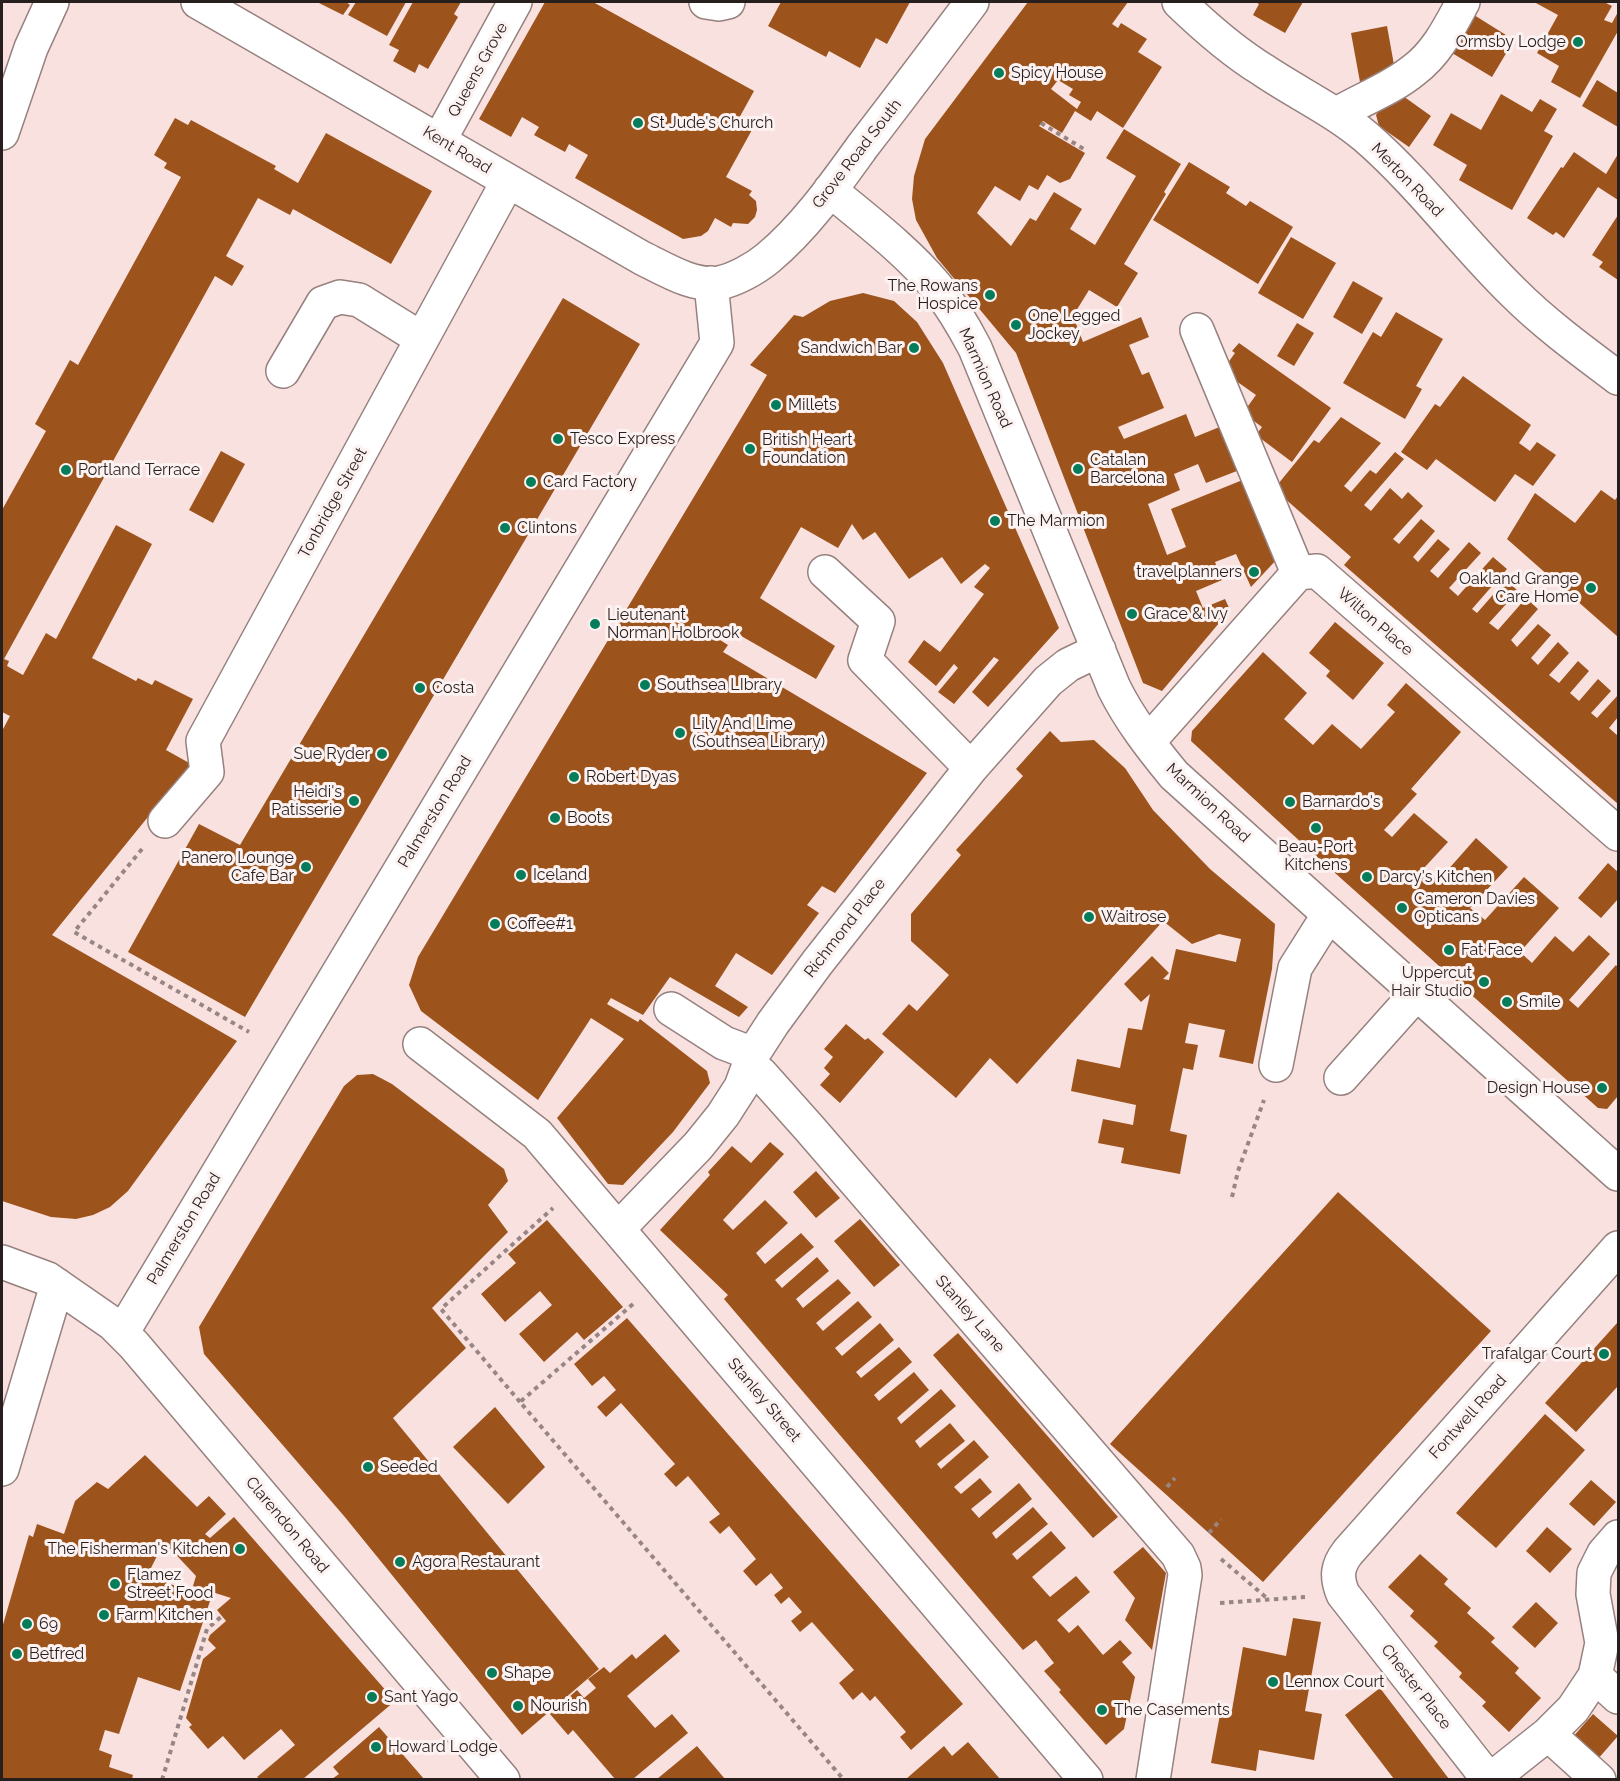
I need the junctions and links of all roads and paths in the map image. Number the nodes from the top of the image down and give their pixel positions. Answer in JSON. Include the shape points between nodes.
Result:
{"nodes":[{"id":1,"x":52,"y":2,"type":"edge"},
{"id":2,"x":198,"y":2,"type":"edge"},
{"id":3,"x":515,"y":2,"type":"edge"},
{"id":4,"x":706,"y":2,"type":"edge"},
{"id":5,"x":729,"y":2,"type":"edge"},
{"id":6,"x":972,"y":2,"type":"edge"},
{"id":7,"x":1179,"y":2,"type":"edge"},
{"id":8,"x":1463,"y":2,"type":"edge"},
{"id":9,"x":1336,"y":114,"type":"junction"},
{"id":10,"x":1041,"y":123,"type":"dead end"},
{"id":11,"x":2,"y":133,"type":"edge"},
{"id":12,"x":440,"y":139,"type":"junction"},
{"id":13,"x":1087,"y":151,"type":"dead end"},
{"id":14,"x":508,"y":181,"type":"junction"},
{"id":15,"x":830,"y":190,"type":"junction"},
{"id":16,"x":716,"y":283,"type":"junction"},
{"id":17,"x":1197,"y":330,"type":"dead end"},
{"id":18,"x":422,"y":339,"type":"junction"},
{"id":19,"x":283,"y":371,"type":"dead end"},
{"id":20,"x":1618,"y":378,"type":"edge"},
{"id":21,"x":825,"y":572,"type":"dead end"},
{"id":22,"x":1298,"y":573,"type":"junction"},
{"id":23,"x":1099,"y":650,"type":"junction"},
{"id":24,"x":1148,"y":742,"type":"junction"},
{"id":25,"x":971,"y":768,"type":"junction"},
{"id":26,"x":165,"y":821,"type":"joint"},
{"id":27,"x":1618,"y":834,"type":"edge"},
{"id":28,"x":1329,"y":914,"type":"junction"},
{"id":29,"x":1417,"y":993,"type":"junction"},
{"id":30,"x":671,"y":1009,"type":"dead end"},
{"id":31,"x":249,"y":1032,"type":"dead end"},
{"id":32,"x":420,"y":1044,"type":"dead end"},
{"id":33,"x":752,"y":1059,"type":"junction"},
{"id":34,"x":1276,"y":1065,"type":"joint"},
{"id":35,"x":1341,"y":1078,"type":"dead end"},
{"id":36,"x":1613,"y":1158,"type":"edge"},
{"id":37,"x":580,"y":1184,"type":"junction"},
{"id":38,"x":1232,"y":1197,"type":"dead end"},
{"id":39,"x":618,"y":1229,"type":"junction"},
{"id":40,"x":1618,"y":1248,"type":"edge"},
{"id":41,"x":2,"y":1262,"type":"edge"},
{"id":42,"x":661,"y":1279,"type":"junction"},
{"id":43,"x":57,"y":1285,"type":"junction"},
{"id":44,"x":122,"y":1333,"type":"junction"},
{"id":45,"x":520,"y":1402,"type":"junction"},
{"id":46,"x":2,"y":1470,"type":"edge"},
{"id":47,"x":1221,"y":1519,"type":"dead end"},
{"id":48,"x":1618,"y":1537,"type":"edge"},
{"id":49,"x":1193,"y":1555,"type":"junction"},
{"id":50,"x":1218,"y":1556,"type":"dead end"},
{"id":51,"x":1343,"y":1594,"type":"junction"},
{"id":52,"x":1269,"y":1599,"type":"junction"},
{"id":53,"x":1180,"y":1606,"type":"junction"},
{"id":54,"x":222,"y":1616,"type":"dead end"},
{"id":55,"x":1607,"y":1686,"type":"edge"},
{"id":56,"x":1548,"y":1734,"type":"junction"},
{"id":57,"x":1618,"y":1761,"type":"edge"},
{"id":58,"x":162,"y":1779,"type":"edge"},
{"id":59,"x":503,"y":1779,"type":"edge"},
{"id":60,"x":844,"y":1779,"type":"edge"},
{"id":61,"x":1086,"y":1779,"type":"edge"},
{"id":62,"x":1153,"y":1779,"type":"edge"},
{"id":63,"x":1490,"y":1779,"type":"edge"},
{"id":64,"x":1601,"y":1779,"type":"edge"}],
"edges":[{"from":1,"to":11,"type":"street","via":[[31,48]]},
{"from":2,"to":12,"type":"street","name":"Kent Road"},
{"from":3,"to":12,"type":"street","name":"Queens Grove"},
{"from":4,"to":5,"type":"street"},
{"from":6,"to":15,"type":"street","name":"Grove Road South"},
{"from":7,"to":9,"type":"street","name":"Merton Road","via":[[1226,45]]},
{"from":8,"to":9,"type":"street","via":[[1445,35],[1415,70]]},
{"from":9,"to":20,"type":"street","name":"Merton Road","via":[[1398,168],[1514,293]]},
{"from":10,"to":13,"type":"path"},
{"from":12,"to":14,"type":"street","name":"Kent Road"},
{"from":14,"to":16,"type":"street","name":"Kent Road","via":[[642,258],[677,275]]},
{"from":14,"to":18,"type":"street","name":"Tonbridge Street"},
{"from":15,"to":16,"type":"street","name":"Grove Road South","via":[[766,260]]},
{"from":15,"to":23,"type":"street","name":"Marmion Road","via":[[915,264],[962,324]]},
{"from":16,"to":44,"type":"street","name":"Palmerston Road","via":[[717,343]]},
{"from":17,"to":22,"type":"street"},
{"from":18,"to":19,"type":"street","via":[[359,300],[340,297],[323,303]]},
{"from":18,"to":26,"type":"street","name":"Tonbridge Street","via":[[203,741],[207,772]]},
{"from":21,"to":25,"type":"street","via":[[878,621],[865,660]]},
{"from":22,"to":24,"type":"street"},
{"from":22,"to":27,"type":"street","name":"Wilton Place","via":[[1317,571]]},
{"from":23,"to":24,"type":"street","name":"Marmion Road","via":[[1125,710]]},
{"from":23,"to":25,"type":"street","name":"Richmond Place","via":[[1068,665],[1048,681]]},
{"from":24,"to":28,"type":"street","name":"Marmion Road","via":[[1174,775]]},
{"from":25,"to":33,"type":"street","name":"Richmond Place","via":[[817,963]]},
{"from":26,"to":31,"type":"path","via":[[74,932]]},
{"from":28,"to":29,"type":"street","name":"Marmion Road"},
{"from":28,"to":34,"type":"street","via":[[1295,968]]},
{"from":29,"to":35,"type":"street"},
{"from":29,"to":36,"type":"street","name":"Marmion Road"},
{"from":30,"to":33,"type":"street"},
{"from":32,"to":37,"type":"street","name":"Stanley Street","via":[[537,1134]]},
{"from":33,"to":39,"type":"street","name":"Richmond Place","via":[[723,1116]]},
{"from":33,"to":49,"type":"street","name":"Stanley Lane","via":[[1178,1555]]},
{"from":34,"to":38,"type":"path"},
{"from":37,"to":39,"type":"street","name":"Stanley Street"},
{"from":37,"to":45,"type":"path","via":[[441,1309]]},
{"from":39,"to":42,"type":"street","name":"Stanley Street"},
{"from":40,"to":51,"type":"street","name":"Fontwell Road","via":[[1348,1552],[1337,1571]]},
{"from":41,"to":43,"type":"street","name":"Clarendon Road"},
{"from":42,"to":45,"type":"path"},
{"from":42,"to":61,"type":"street","name":"Stanley Street"},
{"from":43,"to":44,"type":"street","name":"Clarendon Road"},
{"from":43,"to":46,"type":"street"},
{"from":44,"to":59,"type":"street","name":"Clarendon Road"},
{"from":45,"to":60,"type":"path"},
{"from":47,"to":49,"type":"path"},
{"from":48,"to":55,"type":"street","via":[[1594,1573],[1593,1594]]},
{"from":49,"to":53,"type":"street"},
{"from":50,"to":52,"type":"path"},
{"from":51,"to":52,"type":"path"},
{"from":51,"to":63,"type":"street","name":"Chester Place"},
{"from":52,"to":53,"type":"path"},
{"from":53,"to":62,"type":"street"},
{"from":54,"to":58,"type":"path","via":[[207,1629]]},
{"from":55,"to":56,"type":"street","via":[[1573,1709]]},
{"from":56,"to":63,"type":"street"},
{"from":56,"to":64,"type":"street"},
{"from":57,"to":64,"type":"street"}]}
